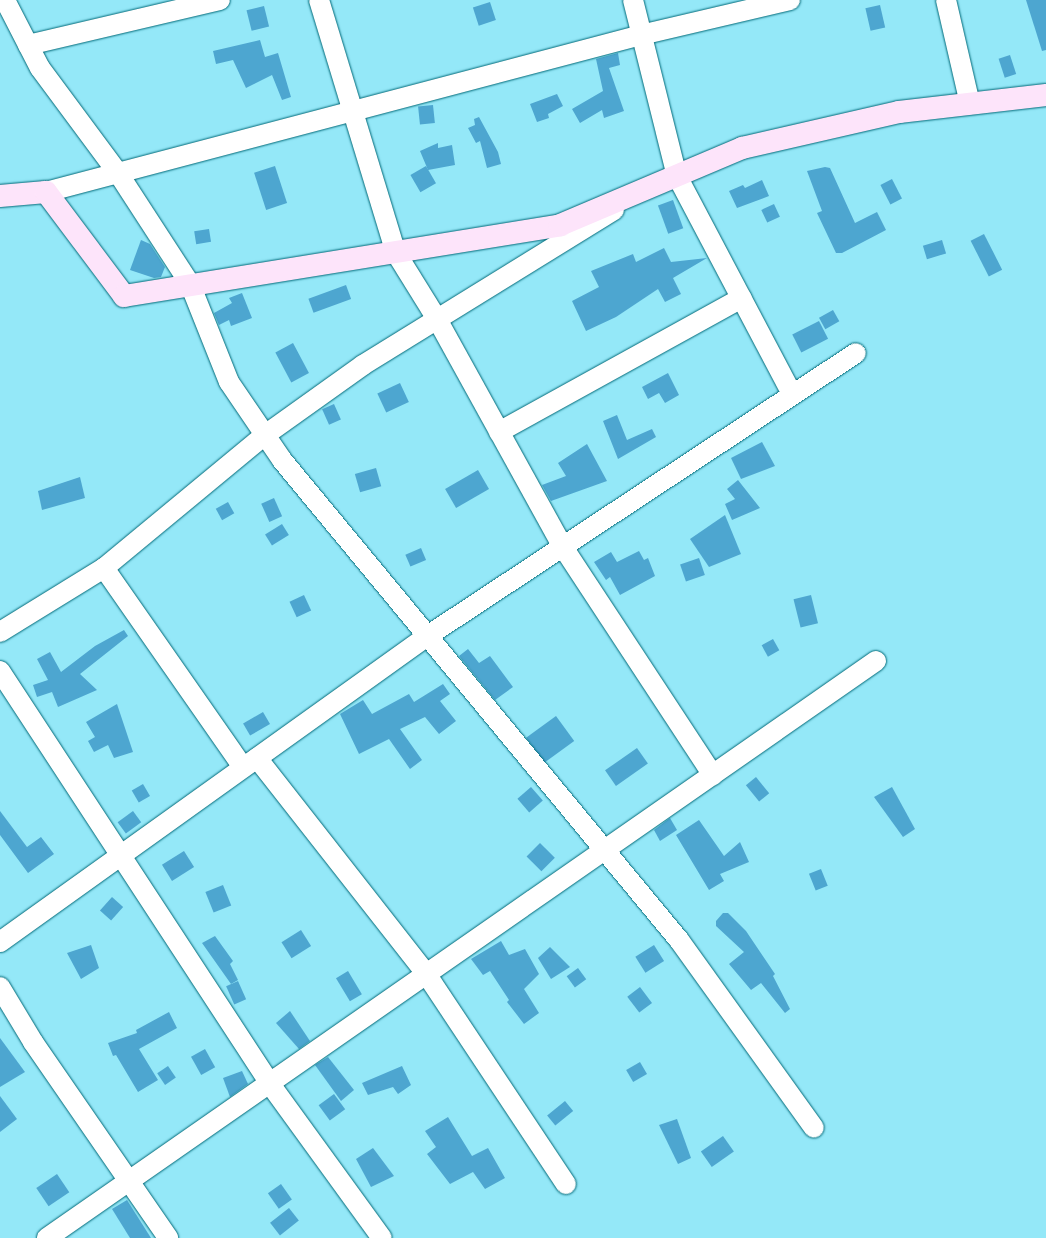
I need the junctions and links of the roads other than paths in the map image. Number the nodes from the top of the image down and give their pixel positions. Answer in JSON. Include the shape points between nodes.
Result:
{"nodes":[{"id":1,"x":5,"y":0,"type":"edge"},
{"id":2,"x":220,"y":0,"type":"edge"},
{"id":3,"x":319,"y":0,"type":"edge"},
{"id":4,"x":633,"y":0,"type":"edge"},
{"id":5,"x":790,"y":0,"type":"edge"},
{"id":6,"x":946,"y":0,"type":"edge"},
{"id":7,"x":641,"y":35,"type":"junction"},
{"id":8,"x":28,"y":46,"type":"junction"},
{"id":9,"x":1046,"y":95,"type":"edge"},
{"id":10,"x":970,"y":104,"type":"junction"},
{"id":11,"x":351,"y":112,"type":"junction"},
{"id":12,"x":118,"y":173,"type":"junction"},
{"id":13,"x":677,"y":176,"type":"junction"},
{"id":14,"x":649,"y":188,"type":"junction"},
{"id":15,"x":46,"y":192,"type":"junction"},
{"id":16,"x":0,"y":196,"type":"edge"},
{"id":17,"x":396,"y":253,"type":"junction"},
{"id":18,"x":190,"y":284,"type":"junction"},
{"id":19,"x":742,"y":298,"type":"junction"},
{"id":20,"x":438,"y":319,"type":"junction"},
{"id":21,"x":856,"y":353,"type":"dead end"},
{"id":22,"x":792,"y":394,"type":"junction"},
{"id":23,"x":499,"y":432,"type":"junction"},
{"id":24,"x":265,"y":435,"type":"junction"},
{"id":25,"x":563,"y":547,"type":"junction"},
{"id":26,"x":104,"y":568,"type":"junction"},
{"id":27,"x":0,"y":632,"type":"edge"},
{"id":28,"x":426,"y":637,"type":"junction"},
{"id":29,"x":876,"y":661,"type":"dead end"},
{"id":30,"x":0,"y":671,"type":"edge"},
{"id":31,"x":250,"y":762,"type":"junction"},
{"id":32,"x":713,"y":775,"type":"junction"},
{"id":33,"x":604,"y":850,"type":"junction"},
{"id":34,"x":121,"y":854,"type":"junction"},
{"id":35,"x":0,"y":942,"type":"edge"},
{"id":36,"x":427,"y":975,"type":"junction"},
{"id":37,"x":0,"y":987,"type":"edge"},
{"id":38,"x":270,"y":1084,"type":"junction"},
{"id":39,"x":814,"y":1128,"type":"dead end"},
{"id":40,"x":129,"y":1184,"type":"junction"},
{"id":41,"x":566,"y":1184,"type":"dead end"},
{"id":42,"x":47,"y":1238,"type":"edge"},
{"id":43,"x":168,"y":1238,"type":"edge"},
{"id":44,"x":382,"y":1238,"type":"edge"}],
"edges":[{"from":1,"to":8,"type":"street"},
{"from":2,"to":8,"type":"street"},
{"from":3,"to":11,"type":"street"},
{"from":4,"to":7,"type":"street"},
{"from":5,"to":7,"type":"street"},
{"from":6,"to":10,"type":"street"},
{"from":7,"to":11,"type":"street"},
{"from":7,"to":13,"type":"street"},
{"from":8,"to":12,"type":"street","via":[[40,68]]},
{"from":9,"to":10,"type":"street"},
{"from":10,"to":13,"type":"street","via":[[899,112],[742,148]]},
{"from":11,"to":12,"type":"street"},
{"from":11,"to":17,"type":"street"},
{"from":12,"to":15,"type":"street"},
{"from":12,"to":18,"type":"street"},
{"from":13,"to":14,"type":"street"},
{"from":13,"to":19,"type":"street"},
{"from":14,"to":17,"type":"street","via":[[560,225]]},
{"from":14,"to":20,"type":"street"},
{"from":15,"to":16,"type":"street"},
{"from":15,"to":18,"type":"street","via":[[124,296]]},
{"from":17,"to":18,"type":"street"},
{"from":17,"to":20,"type":"street"},
{"from":18,"to":24,"type":"street","via":[[228,382]]},
{"from":19,"to":22,"type":"street"},
{"from":19,"to":23,"type":"street"},
{"from":20,"to":23,"type":"street"},
{"from":20,"to":24,"type":"street","via":[[363,365]]},
{"from":21,"to":22,"type":"street"},
{"from":22,"to":25,"type":"street"},
{"from":23,"to":25,"type":"street"},
{"from":24,"to":26,"type":"street"},
{"from":24,"to":28,"type":"street"},
{"from":25,"to":28,"type":"street"},
{"from":25,"to":32,"type":"street"},
{"from":26,"to":27,"type":"street"},
{"from":26,"to":31,"type":"street"},
{"from":28,"to":31,"type":"street"},
{"from":28,"to":33,"type":"street"},
{"from":29,"to":32,"type":"street"},
{"from":30,"to":34,"type":"street"},
{"from":31,"to":34,"type":"street"},
{"from":31,"to":36,"type":"street"},
{"from":32,"to":33,"type":"street"},
{"from":33,"to":36,"type":"street"},
{"from":33,"to":39,"type":"street","via":[[679,940]]},
{"from":34,"to":35,"type":"street"},
{"from":34,"to":38,"type":"street"},
{"from":36,"to":38,"type":"street"},
{"from":36,"to":41,"type":"street"},
{"from":37,"to":40,"type":"street","via":[[33,1042]]},
{"from":38,"to":40,"type":"street"},
{"from":38,"to":44,"type":"street"},
{"from":40,"to":42,"type":"street"},
{"from":40,"to":43,"type":"street"}]}
